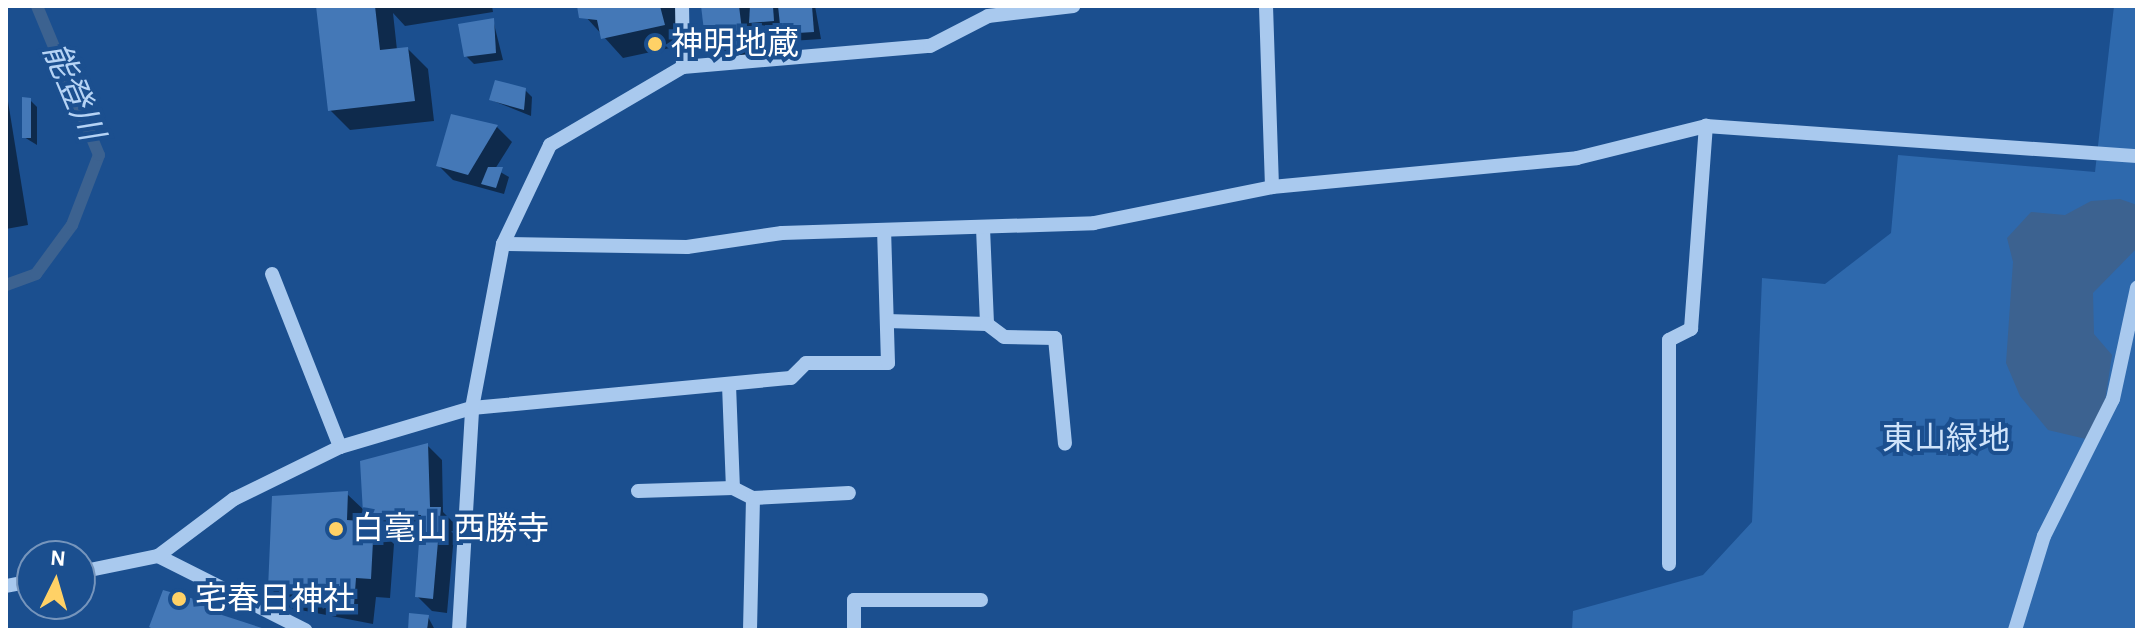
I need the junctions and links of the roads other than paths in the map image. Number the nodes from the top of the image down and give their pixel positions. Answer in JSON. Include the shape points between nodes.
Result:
{"nodes":[{"id":1,"x":682,"y":6,"type":"edge"},
{"id":2,"x":1073,"y":6,"type":"edge"},
{"id":3,"x":1266,"y":6,"type":"edge"},
{"id":4,"x":683,"y":67,"type":"junction"},
{"id":5,"x":1706,"y":126,"type":"junction"},
{"id":6,"x":2137,"y":156,"type":"edge"},
{"id":7,"x":1272,"y":187,"type":"junction"},
{"id":8,"x":983,"y":228,"type":"junction"},
{"id":9,"x":884,"y":232,"type":"junction"},
{"id":10,"x":503,"y":244,"type":"junction"},
{"id":11,"x":272,"y":274,"type":"dead end"},
{"id":12,"x":2137,"y":288,"type":"edge"},
{"id":13,"x":887,"y":321,"type":"junction"},
{"id":14,"x":987,"y":324,"type":"junction"},
{"id":15,"x":729,"y":385,"type":"junction"},
{"id":16,"x":472,"y":408,"type":"junction"},
{"id":17,"x":1065,"y":444,"type":"dead end"},
{"id":18,"x":340,"y":447,"type":"junction"},
{"id":19,"x":733,"y":488,"type":"junction"},
{"id":20,"x":638,"y":491,"type":"dead end"},
{"id":21,"x":849,"y":493,"type":"dead end"},
{"id":22,"x":753,"y":498,"type":"junction"},
{"id":23,"x":158,"y":556,"type":"junction"},
{"id":24,"x":1669,"y":564,"type":"dead end"},
{"id":25,"x":96,"y":569,"type":"edge"},
{"id":26,"x":981,"y":600,"type":"dead end"},
{"id":27,"x":305,"y":630,"type":"edge"},
{"id":28,"x":459,"y":630,"type":"edge"},
{"id":29,"x":750,"y":630,"type":"edge"},
{"id":30,"x":854,"y":630,"type":"edge"},
{"id":31,"x":2015,"y":630,"type":"edge"}],
"edges":[{"from":1,"to":4,"type":"street"},
{"from":2,"to":4,"type":"street","via":[[988,16],[930,46]]},
{"from":3,"to":7,"type":"street"},
{"from":4,"to":10,"type":"street","via":[[550,145]]},
{"from":5,"to":6,"type":"street"},
{"from":5,"to":7,"type":"street","via":[[1577,158]]},
{"from":5,"to":24,"type":"street","via":[[1691,329],[1669,340]]},
{"from":7,"to":8,"type":"street","via":[[1094,223]]},
{"from":8,"to":9,"type":"street"},
{"from":8,"to":14,"type":"street"},
{"from":9,"to":10,"type":"street","via":[[782,233],[687,247]]},
{"from":9,"to":13,"type":"street"},
{"from":10,"to":16,"type":"street"},
{"from":11,"to":18,"type":"street"},
{"from":12,"to":31,"type":"street","via":[[2113,399],[2044,536]]},
{"from":13,"to":14,"type":"street"},
{"from":13,"to":15,"type":"street","via":[[888,363],[806,363],[791,378]]},
{"from":14,"to":17,"type":"street","via":[[1004,337],[1055,338]]},
{"from":15,"to":16,"type":"street"},
{"from":15,"to":19,"type":"street"},
{"from":16,"to":18,"type":"street"},
{"from":16,"to":28,"type":"street"},
{"from":18,"to":23,"type":"street","via":[[234,499]]},
{"from":19,"to":20,"type":"street"},
{"from":19,"to":22,"type":"street"},
{"from":21,"to":22,"type":"street"},
{"from":22,"to":29,"type":"street"},
{"from":23,"to":25,"type":"street"},
{"from":23,"to":27,"type":"street"},
{"from":26,"to":30,"type":"street","via":[[854,600]]}]}
